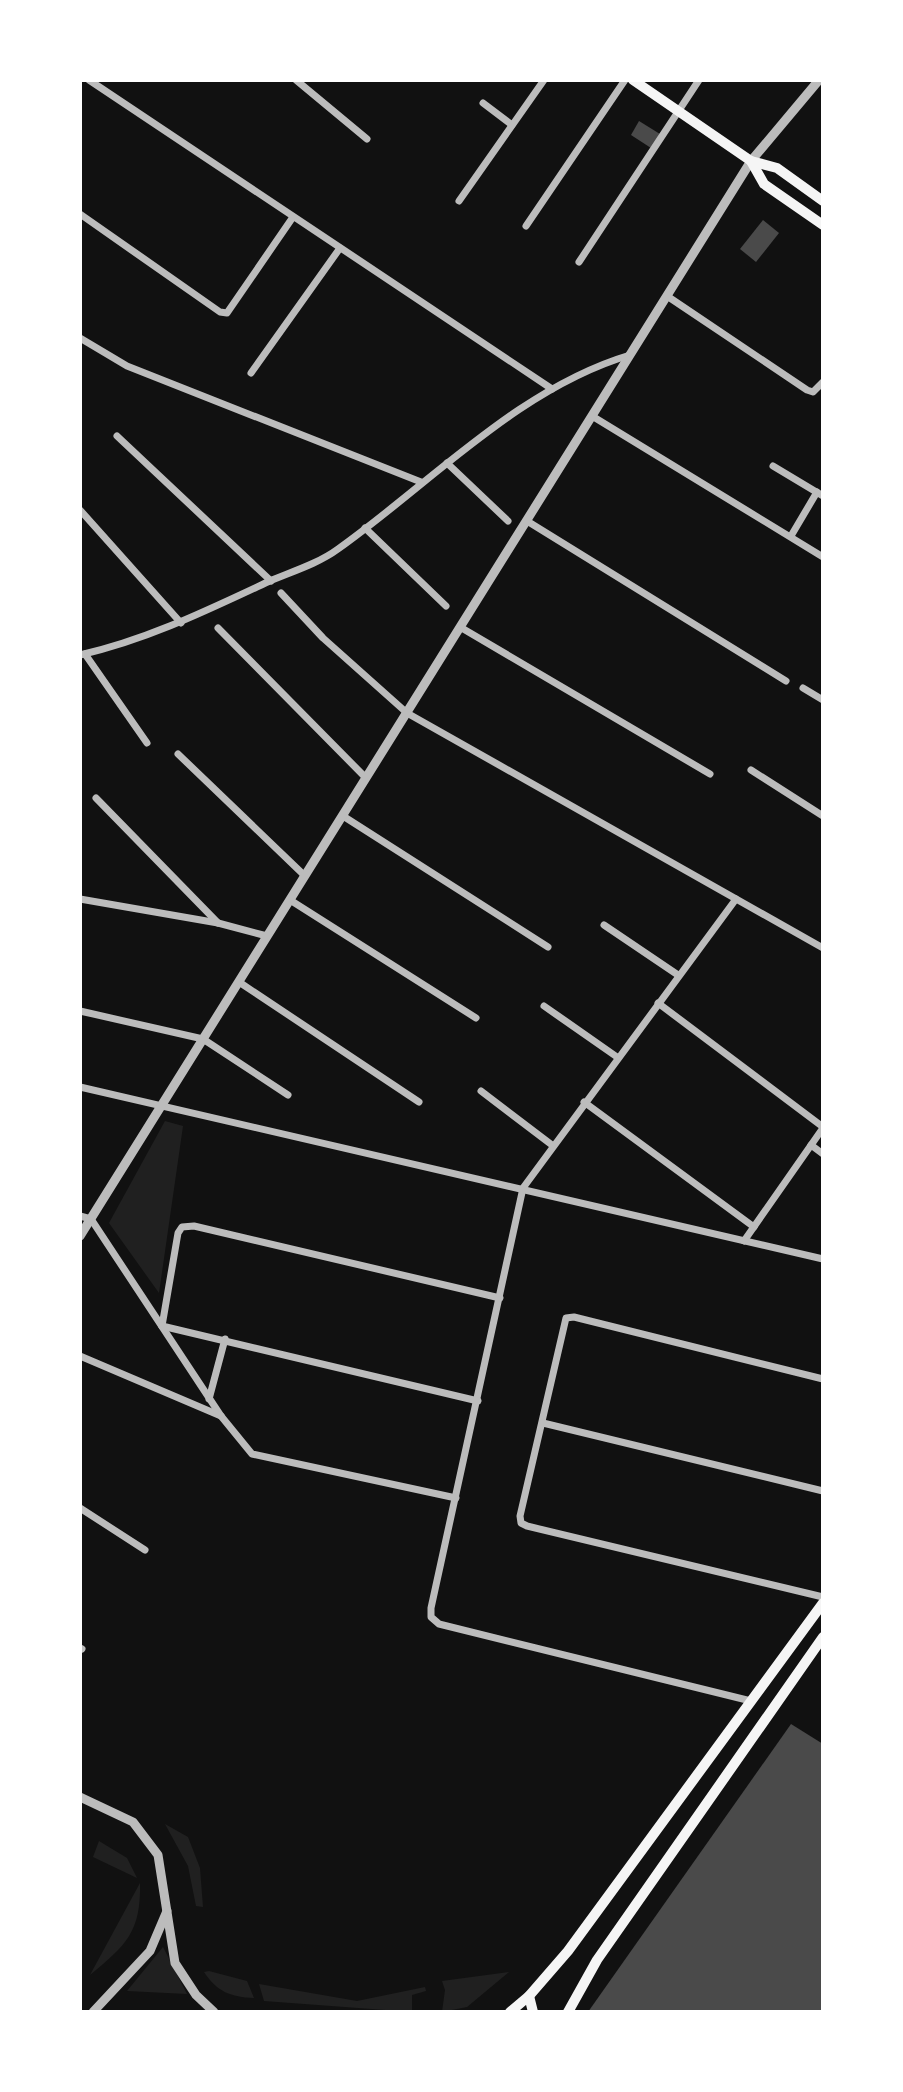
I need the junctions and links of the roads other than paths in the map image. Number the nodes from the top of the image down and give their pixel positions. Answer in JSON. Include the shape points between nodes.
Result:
{"nodes":[{"id":1,"x":89,"y":80,"type":"edge"},
{"id":2,"x":296,"y":80,"type":"edge"},
{"id":3,"x":544,"y":80,"type":"edge"},
{"id":4,"x":625,"y":80,"type":"edge"},
{"id":5,"x":633,"y":80,"type":"edge"},
{"id":6,"x":699,"y":80,"type":"edge"},
{"id":7,"x":819,"y":85,"type":"edge"},
{"id":8,"x":483,"y":103,"type":"dead end"},
{"id":9,"x":680,"y":111,"type":"junction"},
{"id":10,"x":512,"y":125,"type":"junction"},
{"id":11,"x":367,"y":139,"type":"dead end"},
{"id":12,"x":751,"y":161,"type":"junction"},
{"id":13,"x":459,"y":201,"type":"dead end"},
{"id":14,"x":823,"y":201,"type":"edge"},
{"id":15,"x":80,"y":214,"type":"edge"},
{"id":16,"x":293,"y":217,"type":"junction"},
{"id":17,"x":823,"y":225,"type":"edge"},
{"id":18,"x":526,"y":226,"type":"dead end"},
{"id":19,"x":340,"y":248,"type":"junction"},
{"id":20,"x":579,"y":262,"type":"dead end"},
{"id":21,"x":667,"y":296,"type":"junction"},
{"id":22,"x":80,"y":338,"type":"edge"},
{"id":23,"x":630,"y":355,"type":"junction"},
{"id":24,"x":251,"y":373,"type":"dead end"},
{"id":25,"x":823,"y":382,"type":"edge"},
{"id":26,"x":552,"y":389,"type":"junction"},
{"id":27,"x":592,"y":416,"type":"junction"},
{"id":28,"x":117,"y":436,"type":"dead end"},
{"id":29,"x":447,"y":463,"type":"junction"},
{"id":30,"x":773,"y":466,"type":"dead end"},
{"id":31,"x":421,"y":482,"type":"junction"},
{"id":32,"x":820,"y":494,"type":"edge"},
{"id":33,"x":80,"y":510,"type":"edge"},
{"id":34,"x":508,"y":521,"type":"dead end"},
{"id":35,"x":527,"y":521,"type":"junction"},
{"id":36,"x":365,"y":528,"type":"junction"},
{"id":37,"x":791,"y":536,"type":"junction"},
{"id":38,"x":823,"y":557,"type":"edge"},
{"id":39,"x":271,"y":581,"type":"junction"},
{"id":40,"x":281,"y":593,"type":"dead end"},
{"id":41,"x":446,"y":606,"type":"dead end"},
{"id":42,"x":181,"y":623,"type":"junction"},
{"id":43,"x":460,"y":627,"type":"junction"},
{"id":44,"x":218,"y":628,"type":"dead end"},
{"id":45,"x":82,"y":654,"type":"edge"},
{"id":46,"x":786,"y":681,"type":"dead end"},
{"id":47,"x":803,"y":688,"type":"dead end"},
{"id":48,"x":823,"y":700,"type":"edge"},
{"id":49,"x":407,"y":713,"type":"junction"},
{"id":50,"x":147,"y":743,"type":"dead end"},
{"id":51,"x":178,"y":754,"type":"dead end"},
{"id":52,"x":751,"y":770,"type":"dead end"},
{"id":53,"x":710,"y":774,"type":"dead end"},
{"id":54,"x":366,"y":778,"type":"junction"},
{"id":55,"x":96,"y":798,"type":"dead end"},
{"id":56,"x":343,"y":816,"type":"junction"},
{"id":57,"x":823,"y":816,"type":"edge"},
{"id":58,"x":305,"y":876,"type":"junction"},
{"id":59,"x":80,"y":899,"type":"edge"},
{"id":60,"x":736,"y":899,"type":"junction"},
{"id":61,"x":290,"y":900,"type":"junction"},
{"id":62,"x":218,"y":923,"type":"junction"},
{"id":63,"x":604,"y":925,"type":"dead end"},
{"id":64,"x":267,"y":936,"type":"junction"},
{"id":65,"x":548,"y":947,"type":"dead end"},
{"id":66,"x":823,"y":948,"type":"edge"},
{"id":67,"x":678,"y":975,"type":"junction"},
{"id":68,"x":239,"y":982,"type":"junction"},
{"id":69,"x":658,"y":1003,"type":"junction"},
{"id":70,"x":544,"y":1006,"type":"dead end"},
{"id":71,"x":80,"y":1011,"type":"edge"},
{"id":72,"x":476,"y":1018,"type":"dead end"},
{"id":73,"x":203,"y":1039,"type":"junction"},
{"id":74,"x":617,"y":1057,"type":"junction"},
{"id":75,"x":80,"y":1087,"type":"edge"},
{"id":76,"x":481,"y":1091,"type":"dead end"},
{"id":77,"x":288,"y":1095,"type":"dead end"},
{"id":78,"x":419,"y":1102,"type":"dead end"},
{"id":79,"x":584,"y":1102,"type":"junction"},
{"id":80,"x":162,"y":1105,"type":"junction"},
{"id":81,"x":823,"y":1127,"type":"edge"},
{"id":82,"x":552,"y":1145,"type":"junction"},
{"id":83,"x":811,"y":1145,"type":"junction"},
{"id":84,"x":823,"y":1154,"type":"edge"},
{"id":85,"x":523,"y":1188,"type":"junction"},
{"id":86,"x":80,"y":1216,"type":"edge"},
{"id":87,"x":91,"y":1219,"type":"junction"},
{"id":88,"x":754,"y":1227,"type":"junction"},
{"id":89,"x":80,"y":1236,"type":"edge"},
{"id":90,"x":744,"y":1241,"type":"junction"},
{"id":91,"x":823,"y":1259,"type":"edge"},
{"id":92,"x":500,"y":1298,"type":"junction"},
{"id":93,"x":162,"y":1326,"type":"junction"},
{"id":94,"x":225,"y":1339,"type":"junction"},
{"id":95,"x":80,"y":1356,"type":"edge"},
{"id":96,"x":823,"y":1379,"type":"edge"},
{"id":97,"x":209,"y":1399,"type":"junction"},
{"id":98,"x":478,"y":1401,"type":"junction"},
{"id":99,"x":221,"y":1416,"type":"junction"},
{"id":100,"x":543,"y":1423,"type":"junction"},
{"id":101,"x":823,"y":1491,"type":"edge"},
{"id":102,"x":456,"y":1498,"type":"junction"},
{"id":103,"x":80,"y":1508,"type":"edge"},
{"id":104,"x":145,"y":1550,"type":"dead end"},
{"id":105,"x":823,"y":1600,"type":"edge"},
{"id":106,"x":823,"y":1637,"type":"edge"},
{"id":107,"x":751,"y":1701,"type":"junction"},
{"id":108,"x":80,"y":1797,"type":"edge"},
{"id":109,"x":168,"y":1908,"type":"junction"},
{"id":110,"x":529,"y":1996,"type":"junction"},
{"id":111,"x":93,"y":2012,"type":"edge"},
{"id":112,"x":214,"y":2012,"type":"edge"},
{"id":113,"x":510,"y":2012,"type":"edge"},
{"id":114,"x":533,"y":2012,"type":"edge"},
{"id":115,"x":568,"y":2012,"type":"edge"}],
"edges":[{"from":1,"to":16,"type":"street"},
{"from":2,"to":11,"type":"street"},
{"from":3,"to":10,"type":"street"},
{"from":4,"to":18,"type":"street"},
{"from":5,"to":9,"type":"main road"},
{"from":6,"to":9,"type":"street"},
{"from":7,"to":12,"type":"street"},
{"from":8,"to":10,"type":"street"},
{"from":9,"to":12,"type":"main road"},
{"from":9,"to":20,"type":"street"},
{"from":10,"to":13,"type":"street"},
{"from":12,"to":14,"type":"main road","via":[[777,168]]},
{"from":12,"to":17,"type":"main road","via":[[764,184]]},
{"from":12,"to":21,"type":"street"},
{"from":15,"to":16,"type":"street","via":[[227,313]]},
{"from":16,"to":19,"type":"street"},
{"from":19,"to":24,"type":"street"},
{"from":19,"to":26,"type":"street"},
{"from":21,"to":23,"type":"street"},
{"from":21,"to":25,"type":"street","via":[[813,392]]},
{"from":22,"to":31,"type":"street","via":[[127,366]]},
{"from":23,"to":26,"type":"street","via":[[589,368]]},
{"from":23,"to":27,"type":"street"},
{"from":26,"to":29,"type":"street"},
{"from":27,"to":35,"type":"street"},
{"from":27,"to":37,"type":"street"},
{"from":28,"to":39,"type":"street"},
{"from":29,"to":31,"type":"street"},
{"from":29,"to":34,"type":"street"},
{"from":30,"to":32,"type":"street"},
{"from":31,"to":36,"type":"street"},
{"from":32,"to":37,"type":"street"},
{"from":33,"to":42,"type":"street"},
{"from":35,"to":43,"type":"street"},
{"from":35,"to":46,"type":"street"},
{"from":36,"to":39,"type":"street","via":[[336,551]]},
{"from":36,"to":41,"type":"street"},
{"from":37,"to":38,"type":"street"},
{"from":39,"to":42,"type":"street"},
{"from":40,"to":49,"type":"street"},
{"from":42,"to":45,"type":"street"},
{"from":43,"to":49,"type":"street"},
{"from":43,"to":53,"type":"street"},
{"from":44,"to":54,"type":"street"},
{"from":45,"to":50,"type":"street"},
{"from":47,"to":48,"type":"street"},
{"from":49,"to":54,"type":"street"},
{"from":49,"to":60,"type":"street"},
{"from":51,"to":58,"type":"street"},
{"from":52,"to":57,"type":"street"},
{"from":54,"to":56,"type":"street"},
{"from":55,"to":62,"type":"street"},
{"from":56,"to":58,"type":"street"},
{"from":56,"to":65,"type":"street"},
{"from":58,"to":61,"type":"street"},
{"from":59,"to":62,"type":"street"},
{"from":60,"to":66,"type":"street"},
{"from":60,"to":67,"type":"street"},
{"from":61,"to":64,"type":"street"},
{"from":61,"to":72,"type":"street"},
{"from":62,"to":64,"type":"street"},
{"from":63,"to":67,"type":"street"},
{"from":64,"to":68,"type":"street"},
{"from":67,"to":69,"type":"street"},
{"from":68,"to":73,"type":"street"},
{"from":68,"to":78,"type":"street"},
{"from":69,"to":74,"type":"street"},
{"from":69,"to":81,"type":"street"},
{"from":70,"to":74,"type":"street"},
{"from":71,"to":73,"type":"street"},
{"from":73,"to":77,"type":"street"},
{"from":73,"to":80,"type":"street"},
{"from":74,"to":79,"type":"street"},
{"from":75,"to":80,"type":"street"},
{"from":76,"to":82,"type":"street"},
{"from":79,"to":82,"type":"street"},
{"from":79,"to":88,"type":"street"},
{"from":80,"to":85,"type":"street"},
{"from":80,"to":87,"type":"street"},
{"from":81,"to":83,"type":"street"},
{"from":82,"to":85,"type":"street"},
{"from":83,"to":84,"type":"street"},
{"from":83,"to":88,"type":"street"},
{"from":85,"to":90,"type":"street"},
{"from":85,"to":92,"type":"street"},
{"from":86,"to":87,"type":"street"},
{"from":87,"to":89,"type":"street"},
{"from":87,"to":93,"type":"street"},
{"from":88,"to":90,"type":"street"},
{"from":90,"to":91,"type":"street"},
{"from":92,"to":93,"type":"street","via":[[194,1226],[178,1233]]},
{"from":92,"to":98,"type":"street"},
{"from":93,"to":94,"type":"street"},
{"from":93,"to":97,"type":"street"},
{"from":94,"to":97,"type":"street"},
{"from":94,"to":98,"type":"street"},
{"from":95,"to":99,"type":"street"},
{"from":96,"to":100,"type":"street","via":[[566,1318]]},
{"from":97,"to":99,"type":"street"},
{"from":98,"to":102,"type":"street"},
{"from":99,"to":102,"type":"street","via":[[260,1457]]},
{"from":100,"to":101,"type":"street"},
{"from":100,"to":105,"type":"street","via":[[521,1523]]},
{"from":102,"to":107,"type":"street","via":[[431,1617],[439,1624]]},
{"from":103,"to":104,"type":"street"},
{"from":105,"to":107,"type":"main road"},
{"from":106,"to":115,"type":"main road","via":[[597,1960]]},
{"from":107,"to":110,"type":"main road","via":[[568,1951]]},
{"from":108,"to":109,"type":"street","via":[[133,1822],[158,1855]]},
{"from":109,"to":111,"type":"street","via":[[150,1951]]},
{"from":109,"to":112,"type":"street","via":[[175,1963]]},
{"from":110,"to":113,"type":"main road"},
{"from":110,"to":114,"type":"main road"}]}
